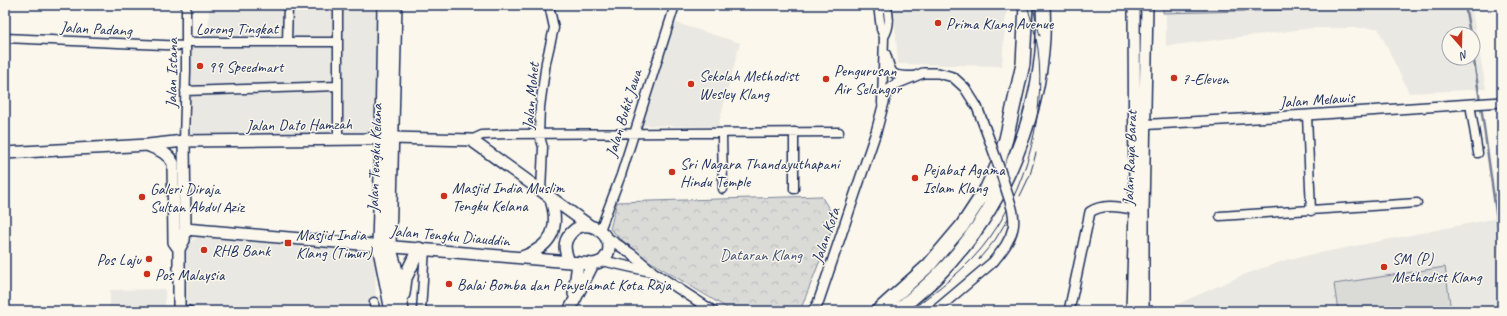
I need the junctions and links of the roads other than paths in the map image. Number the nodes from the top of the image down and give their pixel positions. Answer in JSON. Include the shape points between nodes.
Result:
{"nodes":[{"id":1,"x":186,"y":5,"type":"edge"},
{"id":2,"x":288,"y":5,"type":"edge"},
{"id":3,"x":338,"y":5,"type":"edge"},
{"id":4,"x":384,"y":5,"type":"edge"},
{"id":5,"x":395,"y":5,"type":"edge"},
{"id":6,"x":550,"y":5,"type":"edge"},
{"id":7,"x":675,"y":5,"type":"edge"},
{"id":8,"x":878,"y":5,"type":"edge"},
{"id":9,"x":886,"y":5,"type":"edge"},
{"id":10,"x":1026,"y":5,"type":"edge"},
{"id":11,"x":1043,"y":5,"type":"edge"},
{"id":12,"x":1134,"y":5,"type":"edge"},
{"id":13,"x":1147,"y":5,"type":"edge"},
{"id":14,"x":884,"y":37,"type":"junction"},
{"id":15,"x":5,"y":38,"type":"edge"},
{"id":16,"x":287,"y":42,"type":"junction"},
{"id":17,"x":338,"y":42,"type":"junction"},
{"id":18,"x":186,"y":44,"type":"junction"},
{"id":19,"x":884,"y":47,"type":"junction"},
{"id":20,"x":914,"y":76,"type":"junction"},
{"id":21,"x":337,"y":86,"type":"junction"},
{"id":22,"x":185,"y":91,"type":"junction"},
{"id":23,"x":1502,"y":102,"type":"edge"},
{"id":24,"x":1472,"y":104,"type":"junction"},
{"id":25,"x":881,"y":113,"type":"junction"},
{"id":26,"x":1307,"y":115,"type":"junction"},
{"id":27,"x":1134,"y":125,"type":"junction"},
{"id":28,"x":1146,"y":125,"type":"junction"},
{"id":29,"x":794,"y":132,"type":"junction"},
{"id":30,"x":838,"y":132,"type":"dead end"},
{"id":31,"x":633,"y":133,"type":"junction"},
{"id":32,"x":722,"y":133,"type":"junction"},
{"id":33,"x":539,"y":134,"type":"junction"},
{"id":34,"x":387,"y":138,"type":"junction"},
{"id":35,"x":338,"y":139,"type":"junction"},
{"id":36,"x":471,"y":140,"type":"junction"},
{"id":37,"x":184,"y":141,"type":"junction"},
{"id":38,"x":148,"y":146,"type":"junction"},
{"id":39,"x":5,"y":153,"type":"edge"},
{"id":40,"x":1478,"y":153,"type":"dead end"},
{"id":41,"x":723,"y":189,"type":"dead end"},
{"id":42,"x":794,"y":189,"type":"dead end"},
{"id":43,"x":546,"y":194,"type":"junction"},
{"id":44,"x":1417,"y":203,"type":"dead end"},
{"id":45,"x":1139,"y":210,"type":"junction"},
{"id":46,"x":1311,"y":211,"type":"junction"},
{"id":47,"x":1220,"y":216,"type":"dead end"},
{"id":48,"x":185,"y":229,"type":"junction"},
{"id":49,"x":598,"y":231,"type":"junction"},
{"id":50,"x":384,"y":246,"type":"junction"},
{"id":51,"x":179,"y":249,"type":"junction"},
{"id":52,"x":422,"y":249,"type":"junction"},
{"id":53,"x":521,"y":258,"type":"junction"},
{"id":54,"x":574,"y":262,"type":"junction"},
{"id":55,"x":598,"y":262,"type":"junction"},
{"id":56,"x":653,"y":272,"type":"junction"},
{"id":57,"x":374,"y":302,"type":"dead end"},
{"id":58,"x":893,"y":306,"type":"edge"},
{"id":59,"x":398,"y":308,"type":"edge"},
{"id":60,"x":816,"y":308,"type":"edge"},
{"id":61,"x":182,"y":310,"type":"edge"},
{"id":62,"x":375,"y":311,"type":"edge"},
{"id":63,"x":420,"y":311,"type":"edge"},
{"id":64,"x":569,"y":311,"type":"edge"},
{"id":65,"x":713,"y":311,"type":"edge"},
{"id":66,"x":878,"y":311,"type":"edge"},
{"id":67,"x":935,"y":311,"type":"edge"},
{"id":68,"x":1069,"y":311,"type":"edge"},
{"id":69,"x":1132,"y":311,"type":"edge"},
{"id":70,"x":1143,"y":311,"type":"edge"}],
"edges":[{"from":1,"to":18,"type":"street","name":"Jalan Istana"},
{"from":2,"to":16,"type":"street","name":"Lorong Tingkat"},
{"from":3,"to":17,"type":"street"},
{"from":4,"to":34,"type":"highway","name":"Jalan Tengku Kelana"},
{"from":5,"to":34,"type":"highway","name":"Jalan Tengku Kelana"},
{"from":6,"to":33,"type":"street","name":"Jalan Mohet","via":[[554,28],[546,62]]},
{"from":7,"to":31,"type":"street","name":"Jalan Bukit Jawa"},
{"from":8,"to":14,"type":"street","name":"Jalan Kota"},
{"from":9,"to":14,"type":"street","name":"Jalan Kota","via":[[889,29]]},
{"from":10,"to":58,"type":"highway","via":[[1022,64],[998,164],[987,188],[962,226]]},
{"from":11,"to":58,"type":"highway","via":[[1040,60],[1031,111],[1020,146],[995,199],[970,237],[936,278]]},
{"from":12,"to":27,"type":"main road","name":"Jalan Raya Barat"},
{"from":13,"to":28,"type":"main road","name":"Jalan Raya Barat"},
{"from":14,"to":19,"type":"street","name":"Jalan Kota"},
{"from":15,"to":18,"type":"street","name":"Jalan Padang"},
{"from":16,"to":17,"type":"street","name":"Lorong Tingkat"},
{"from":16,"to":18,"type":"street","name":"Lorong Tingkat"},
{"from":17,"to":21,"type":"street"},
{"from":18,"to":22,"type":"street","name":"Jalan Istana"},
{"from":19,"to":20,"type":"street","via":[[894,74]]},
{"from":19,"to":25,"type":"street","name":"Jalan Kota"},
{"from":20,"to":25,"type":"street","via":[[887,91]]},
{"from":20,"to":67,"type":"street","bridge":true,"via":[[938,73],[953,77],[969,92],[996,158],[1014,215],[1013,228],[1003,250],[993,262]]},
{"from":21,"to":22,"type":"street"},
{"from":21,"to":35,"type":"street"},
{"from":22,"to":37,"type":"street","name":"Jalan Istana"},
{"from":23,"to":24,"type":"street","name":"Jalan Melawis"},
{"from":24,"to":26,"type":"street","name":"Jalan Melawis"},
{"from":24,"to":40,"type":"street"},
{"from":25,"to":60,"type":"street","name":"Jalan Kota"},
{"from":26,"to":28,"type":"street","name":"Jalan Melawis"},
{"from":26,"to":46,"type":"street"},
{"from":27,"to":28,"type":"street","name":"Jalan Melawis"},
{"from":27,"to":45,"type":"main road","name":"Jalan Raya Barat"},
{"from":28,"to":45,"type":"main road","name":"Jalan Raya Barat"},
{"from":29,"to":30,"type":"street"},
{"from":29,"to":32,"type":"street"},
{"from":29,"to":42,"type":"street"},
{"from":31,"to":32,"type":"street"},
{"from":31,"to":33,"type":"street"},
{"from":31,"to":49,"type":"street","name":"Jalan Bukit Jawa","via":[[621,175]]},
{"from":32,"to":41,"type":"street"},
{"from":33,"to":36,"type":"street","via":[[482,135]]},
{"from":33,"to":43,"type":"street","name":"Jalan Mohet","via":[[543,147]]},
{"from":34,"to":35,"type":"main road","name":"Jalan Dato Hamzah"},
{"from":34,"to":36,"type":"main road","name":"Jalan Dato Hamzah"},
{"from":34,"to":50,"type":"highway","name":"Jalan Tengku Kelana"},
{"from":35,"to":37,"type":"main road","name":"Jalan Dato Hamzah"},
{"from":36,"to":43,"type":"main road"},
{"from":37,"to":38,"type":"main road","name":"Jalan Dato Hamzah"},
{"from":37,"to":48,"type":"main road"},
{"from":38,"to":39,"type":"main road","name":"Jalan Dato Hamzah"},
{"from":38,"to":51,"type":"main road","via":[[164,152],[172,163],[174,242]]},
{"from":43,"to":49,"type":"main road"},
{"from":43,"to":53,"type":"main road","via":[[554,210],[554,230],[542,246]]},
{"from":44,"to":46,"type":"street"},
{"from":45,"to":68,"type":"street","via":[[1112,206],[1090,212]]},
{"from":45,"to":69,"type":"main road","name":"Jalan Raya Barat"},
{"from":45,"to":70,"type":"main road","name":"Jalan Raya Barat"},
{"from":46,"to":47,"type":"street"},
{"from":48,"to":50,"type":"main road","name":"Jalan Tengku Diauddin"},
{"from":48,"to":51,"type":"main road","via":[[184,240]]},
{"from":49,"to":54,"type":"main road","name":"Jalan Bukit Jawa","via":[[579,227],[566,240],[564,248]]},
{"from":49,"to":55,"type":"main road","name":"Jalan Bukit Jawa","via":[[609,249],[607,256]]},
{"from":49,"to":56,"type":"street"},
{"from":50,"to":52,"type":"main road","name":"Jalan Tengku Diauddin"},
{"from":50,"to":59,"type":"highway","name":"Jalan Tengku Kelana"},
{"from":51,"to":61,"type":"main road"},
{"from":52,"to":53,"type":"main road","name":"Jalan Tengku Diauddin"},
{"from":52,"to":59,"type":"highway","via":[[406,278]]},
{"from":52,"to":63,"type":"street"},
{"from":53,"to":54,"type":"main road","name":"Jalan Tengku Diauddin"},
{"from":54,"to":55,"type":"main road"},
{"from":54,"to":64,"type":"main road","name":"Jalan Bukit Jawa","via":[[574,293]]},
{"from":55,"to":56,"type":"street"},
{"from":55,"to":64,"type":"main road","name":"Jalan Bukit Jawa"},
{"from":56,"to":65,"type":"street"},
{"from":57,"to":62,"type":"street"},
{"from":58,"to":66,"type":"highway"}]}
